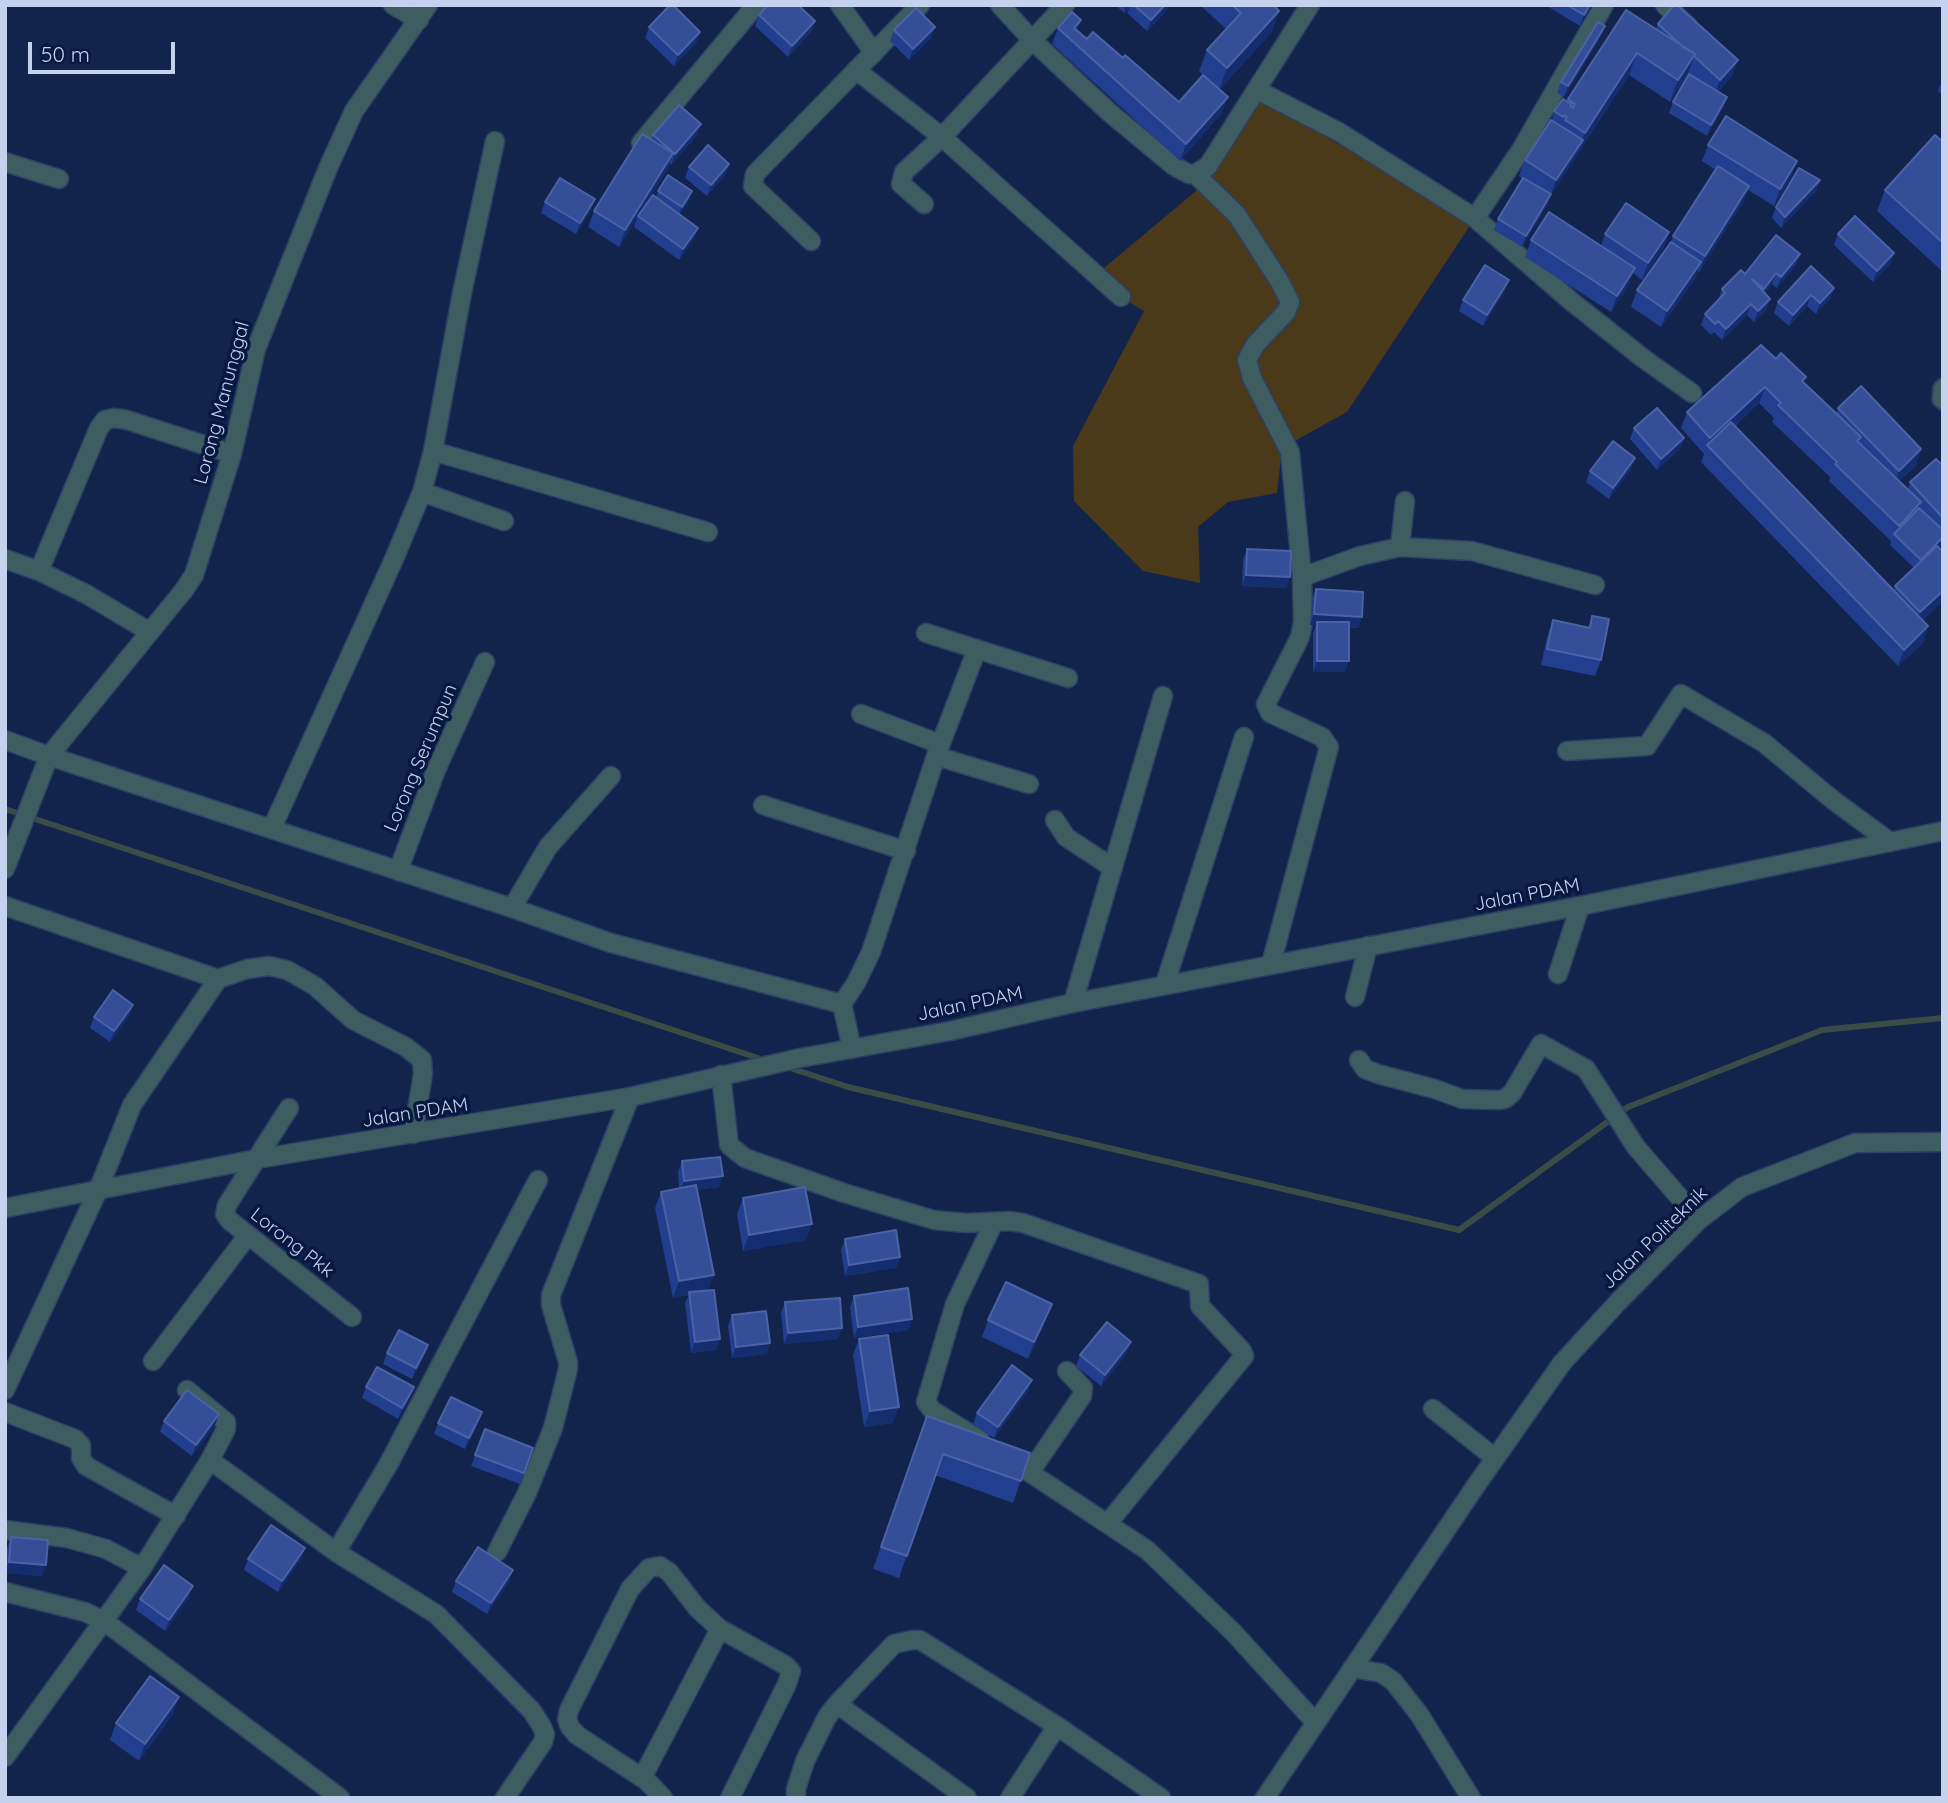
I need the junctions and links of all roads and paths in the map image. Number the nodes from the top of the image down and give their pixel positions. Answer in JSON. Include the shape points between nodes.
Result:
{"nodes":[{"id":1,"x":393,"y":5,"type":"edge"},
{"id":2,"x":756,"y":5,"type":"edge"},
{"id":3,"x":840,"y":5,"type":"edge"},
{"id":4,"x":920,"y":5,"type":"edge"},
{"id":5,"x":1000,"y":5,"type":"edge"},
{"id":6,"x":1065,"y":5,"type":"edge"},
{"id":7,"x":1310,"y":5,"type":"edge"},
{"id":8,"x":1604,"y":5,"type":"edge"},
{"id":9,"x":1665,"y":5,"type":"edge"},
{"id":10,"x":423,"y":13,"type":"edge"},
{"id":11,"x":1032,"y":40,"type":"junction"},
{"id":12,"x":1704,"y":40,"type":"edge"},
{"id":13,"x":874,"y":53,"type":"junction"},
{"id":14,"x":856,"y":70,"type":"junction"},
{"id":15,"x":1257,"y":89,"type":"junction"},
{"id":16,"x":942,"y":137,"type":"junction"},
{"id":17,"x":495,"y":141,"type":"dead end"},
{"id":18,"x":641,"y":143,"type":"edge"},
{"id":19,"x":5,"y":162,"type":"edge"},
{"id":20,"x":1195,"y":174,"type":"junction"},
{"id":21,"x":59,"y":179,"type":"dead end"},
{"id":22,"x":924,"y":205,"type":"dead end"},
{"id":23,"x":1475,"y":218,"type":"junction"},
{"id":24,"x":811,"y":241,"type":"dead end"},
{"id":25,"x":1121,"y":297,"type":"dead end"},
{"id":26,"x":1943,"y":385,"type":"edge"},
{"id":27,"x":1692,"y":393,"type":"dead end"},
{"id":28,"x":1943,"y":403,"type":"edge"},
{"id":29,"x":433,"y":451,"type":"junction"},
{"id":30,"x":232,"y":454,"type":"junction"},
{"id":31,"x":422,"y":492,"type":"junction"},
{"id":32,"x":1405,"y":501,"type":"dead end"},
{"id":33,"x":504,"y":521,"type":"dead end"},
{"id":34,"x":708,"y":532,"type":"dead end"},
{"id":35,"x":1400,"y":547,"type":"junction"},
{"id":36,"x":5,"y":559,"type":"edge"},
{"id":37,"x":39,"y":570,"type":"junction"},
{"id":38,"x":1302,"y":577,"type":"junction"},
{"id":39,"x":1595,"y":585,"type":"dead end"},
{"id":40,"x":150,"y":632,"type":"junction"},
{"id":41,"x":926,"y":633,"type":"dead end"},
{"id":42,"x":977,"y":649,"type":"junction"},
{"id":43,"x":485,"y":662,"type":"dead end"},
{"id":44,"x":1068,"y":678,"type":"dead end"},
{"id":45,"x":1163,"y":696,"type":"dead end"},
{"id":46,"x":860,"y":714,"type":"dead end"},
{"id":47,"x":1244,"y":737,"type":"dead end"},
{"id":48,"x":5,"y":740,"type":"edge"},
{"id":49,"x":938,"y":750,"type":"junction"},
{"id":50,"x":1567,"y":751,"type":"dead end"},
{"id":51,"x":49,"y":757,"type":"junction"},
{"id":52,"x":611,"y":776,"type":"dead end"},
{"id":53,"x":1029,"y":784,"type":"dead end"},
{"id":54,"x":763,"y":806,"type":"dead end"},
{"id":55,"x":1055,"y":820,"type":"dead end"},
{"id":56,"x":272,"y":828,"type":"junction"},
{"id":57,"x":1943,"y":831,"type":"edge"},
{"id":58,"x":1890,"y":842,"type":"junction"},
{"id":59,"x":906,"y":851,"type":"junction"},
{"id":60,"x":6,"y":867,"type":"edge"},
{"id":61,"x":1113,"y":868,"type":"junction"},
{"id":62,"x":398,"y":871,"type":"junction"},
{"id":63,"x":5,"y":905,"type":"edge"},
{"id":64,"x":1580,"y":906,"type":"junction"},
{"id":65,"x":512,"y":908,"type":"junction"},
{"id":66,"x":1367,"y":946,"type":"junction"},
{"id":67,"x":1271,"y":964,"type":"junction"},
{"id":68,"x":1558,"y":974,"type":"dead end"},
{"id":69,"x":218,"y":979,"type":"junction"},
{"id":70,"x":1165,"y":984,"type":"junction"},
{"id":71,"x":1355,"y":998,"type":"dead end"},
{"id":72,"x":1073,"y":1003,"type":"junction"},
{"id":73,"x":842,"y":1004,"type":"junction"},
{"id":74,"x":852,"y":1049,"type":"junction"},
{"id":75,"x":1359,"y":1060,"type":"dead end"},
{"id":76,"x":721,"y":1075,"type":"junction"},
{"id":77,"x":630,"y":1097,"type":"junction"},
{"id":78,"x":289,"y":1108,"type":"dead end"},
{"id":79,"x":413,"y":1135,"type":"junction"},
{"id":80,"x":1943,"y":1142,"type":"edge"},
{"id":81,"x":257,"y":1159,"type":"junction"},
{"id":82,"x":538,"y":1181,"type":"dead end"},
{"id":83,"x":99,"y":1188,"type":"junction"},
{"id":84,"x":5,"y":1208,"type":"edge"},
{"id":85,"x":1699,"y":1220,"type":"junction"},
{"id":86,"x":994,"y":1222,"type":"junction"},
{"id":87,"x":248,"y":1235,"type":"junction"},
{"id":88,"x":352,"y":1317,"type":"dead end"},
{"id":89,"x":153,"y":1361,"type":"dead end"},
{"id":90,"x":1067,"y":1371,"type":"dead end"},
{"id":91,"x":5,"y":1390,"type":"edge"},
{"id":92,"x":187,"y":1390,"type":"edge"},
{"id":93,"x":1433,"y":1409,"type":"dead end"},
{"id":94,"x":5,"y":1412,"type":"edge"},
{"id":95,"x":1495,"y":1458,"type":"junction"},
{"id":96,"x":210,"y":1460,"type":"junction"},
{"id":97,"x":1030,"y":1472,"type":"junction"},
{"id":98,"x":176,"y":1516,"type":"junction"},
{"id":99,"x":1108,"y":1523,"type":"junction"},
{"id":100,"x":5,"y":1530,"type":"edge"},
{"id":101,"x":335,"y":1552,"type":"junction"},
{"id":102,"x":497,"y":1552,"type":"dead end"},
{"id":103,"x":142,"y":1568,"type":"junction"},
{"id":104,"x":5,"y":1592,"type":"edge"},
{"id":105,"x":104,"y":1621,"type":"junction"},
{"id":106,"x":720,"y":1629,"type":"junction"},
{"id":107,"x":1353,"y":1668,"type":"junction"},
{"id":108,"x":837,"y":1704,"type":"junction"},
{"id":109,"x":1315,"y":1722,"type":"junction"},
{"id":110,"x":1057,"y":1726,"type":"junction"},
{"id":111,"x":5,"y":1757,"type":"edge"},
{"id":112,"x":642,"y":1778,"type":"junction"},
{"id":113,"x":506,"y":1797,"type":"edge"},
{"id":114,"x":340,"y":1798,"type":"edge"},
{"id":115,"x":663,"y":1798,"type":"edge"},
{"id":116,"x":730,"y":1798,"type":"edge"},
{"id":117,"x":796,"y":1798,"type":"edge"},
{"id":118,"x":967,"y":1798,"type":"edge"},
{"id":119,"x":1010,"y":1798,"type":"edge"},
{"id":120,"x":1160,"y":1798,"type":"edge"},
{"id":121,"x":1265,"y":1798,"type":"edge"},
{"id":122,"x":1471,"y":1798,"type":"edge"}],
"edges":[{"from":1,"to":10,"type":"street"},
{"from":2,"to":18,"type":"street"},
{"from":3,"to":13,"type":"street"},
{"from":4,"to":13,"type":"street"},
{"from":5,"to":11,"type":"street"},
{"from":6,"to":11,"type":"street"},
{"from":7,"to":15,"type":"street"},
{"from":8,"to":23,"type":"street","via":[[1521,150]]},
{"from":9,"to":12,"type":"street"},
{"from":10,"to":30,"type":"street","name":"Lorong Manunggal","via":[[355,111],[328,168],[256,349]]},
{"from":11,"to":16,"type":"street"},
{"from":11,"to":20,"type":"street","via":[[1174,166]]},
{"from":13,"to":14,"type":"street"},
{"from":14,"to":16,"type":"street"},
{"from":14,"to":24,"type":"street","via":[[753,179],[752,187]]},
{"from":15,"to":20,"type":"street","via":[[1208,166]]},
{"from":15,"to":23,"type":"street","via":[[1339,132]]},
{"from":16,"to":22,"type":"street","via":[[901,180]]},
{"from":16,"to":25,"type":"street"},
{"from":17,"to":29,"type":"street"},
{"from":19,"to":21,"type":"street"},
{"from":20,"to":38,"type":"street","via":[[1237,215],[1290,299],[1286,312],[1250,353],[1247,366],[1290,452]]},
{"from":23,"to":27,"type":"street","via":[[1571,301]]},
{"from":26,"to":28,"type":"lane","via":[[1939,401]]},
{"from":29,"to":31,"type":"street"},
{"from":29,"to":34,"type":"street"},
{"from":30,"to":37,"type":"street","via":[[127,419],[105,420]]},
{"from":30,"to":40,"type":"street","name":"Lorong Manunggal","via":[[194,575]]},
{"from":31,"to":33,"type":"street"},
{"from":31,"to":56,"type":"street"},
{"from":32,"to":35,"type":"street"},
{"from":35,"to":38,"type":"street"},
{"from":35,"to":39,"type":"street","via":[[1472,551]]},
{"from":36,"to":37,"type":"street"},
{"from":37,"to":40,"type":"street"},
{"from":38,"to":67,"type":"street","via":[[1300,637],[1266,704],[1270,713],[1322,737],[1328,752]]},
{"from":40,"to":51,"type":"street","name":"Lorong Manunggal"},
{"from":41,"to":42,"type":"street"},
{"from":42,"to":44,"type":"street"},
{"from":42,"to":49,"type":"street"},
{"from":43,"to":62,"type":"street","name":"Lorong Serumpun","via":[[436,770]]},
{"from":45,"to":61,"type":"street"},
{"from":46,"to":49,"type":"street"},
{"from":47,"to":70,"type":"street"},
{"from":48,"to":51,"type":"street"},
{"from":49,"to":53,"type":"street"},
{"from":49,"to":59,"type":"street"},
{"from":50,"to":58,"type":"street","via":[[1647,746],[1681,694],[1764,743]]},
{"from":51,"to":56,"type":"street"},
{"from":51,"to":60,"type":"street","name":"Lorong Manunggal"},
{"from":52,"to":65,"type":"street","via":[[548,847]]},
{"from":54,"to":59,"type":"street"},
{"from":55,"to":61,"type":"street","via":[[1066,836]]},
{"from":56,"to":62,"type":"street"},
{"from":57,"to":58,"type":"street","name":"Jalan PDAM"},
{"from":58,"to":64,"type":"street","name":"Jalan PDAM"},
{"from":59,"to":73,"type":"street","via":[[871,952]]},
{"from":61,"to":72,"type":"street"},
{"from":62,"to":65,"type":"street"},
{"from":63,"to":69,"type":"street"},
{"from":64,"to":66,"type":"street","name":"Jalan PDAM"},
{"from":64,"to":68,"type":"street"},
{"from":65,"to":73,"type":"street","via":[[611,943]]},
{"from":66,"to":67,"type":"street","name":"Jalan PDAM"},
{"from":66,"to":71,"type":"street"},
{"from":67,"to":70,"type":"street","name":"Jalan PDAM"},
{"from":69,"to":79,"type":"street","via":[[247,968],[287,970],[316,986],[353,1020],[406,1047],[422,1060]]},
{"from":69,"to":83,"type":"street","via":[[132,1105]]},
{"from":70,"to":72,"type":"street","name":"Jalan PDAM"},
{"from":72,"to":74,"type":"street","name":"Jalan PDAM"},
{"from":73,"to":74,"type":"street"},
{"from":74,"to":76,"type":"street","name":"Jalan PDAM"},
{"from":75,"to":85,"type":"street","via":[[1365,1069],[1378,1074],[1462,1099],[1498,1100],[1512,1093],[1541,1044],[1582,1065],[1636,1147]]},
{"from":76,"to":77,"type":"street","name":"Jalan PDAM"},
{"from":76,"to":86,"type":"street","via":[[726,1133],[737,1154],[934,1220]]},
{"from":77,"to":79,"type":"street","name":"Jalan PDAM"},
{"from":77,"to":102,"type":"street","via":[[551,1295],[568,1369],[536,1472]]},
{"from":78,"to":81,"type":"street"},
{"from":79,"to":81,"type":"street","name":"Jalan PDAM"},
{"from":80,"to":85,"type":"street","name":"Jalan Politeknik","via":[[1855,1143],[1742,1186]]},
{"from":81,"to":83,"type":"street","name":"Jalan PDAM"},
{"from":81,"to":87,"type":"street","name":"Lorong Pkk","via":[[225,1211]]},
{"from":82,"to":101,"type":"street","via":[[388,1465]]},
{"from":83,"to":84,"type":"street","name":"Jalan PDAM"},
{"from":83,"to":91,"type":"street"},
{"from":85,"to":95,"type":"street","name":"Jalan Politeknik","via":[[1572,1352]]},
{"from":86,"to":97,"type":"street","via":[[955,1304],[926,1402],[933,1411]]},
{"from":86,"to":99,"type":"street","via":[[1023,1223],[1199,1284],[1200,1307],[1244,1354]]},
{"from":87,"to":88,"type":"street","name":"Lorong Pkk"},
{"from":87,"to":89,"type":"street"},
{"from":90,"to":97,"type":"street","via":[[1083,1388],[1082,1396]]},
{"from":92,"to":96,"type":"street","via":[[226,1422]]},
{"from":93,"to":95,"type":"street"},
{"from":94,"to":98,"type":"street","via":[[75,1439],[81,1444],[86,1466]]},
{"from":95,"to":107,"type":"street","name":"Jalan Politeknik"},
{"from":96,"to":98,"type":"street"},
{"from":96,"to":101,"type":"street"},
{"from":97,"to":99,"type":"street"},
{"from":98,"to":103,"type":"street"},
{"from":99,"to":109,"type":"street","via":[[1147,1550],[1213,1613]]},
{"from":100,"to":103,"type":"street","via":[[67,1538],[106,1549]]},
{"from":101,"to":113,"type":"street","via":[[436,1614],[532,1711],[545,1734],[543,1742]]},
{"from":103,"to":105,"type":"street"},
{"from":104,"to":105,"type":"street"},
{"from":105,"to":111,"type":"street"},
{"from":105,"to":114,"type":"street"},
{"from":106,"to":112,"type":"street"},
{"from":106,"to":112,"type":"street","via":[[660,1566],[649,1568],[626,1597],[569,1710],[568,1724],[577,1735]]},
{"from":106,"to":116,"type":"street","via":[[785,1665],[791,1673]]},
{"from":107,"to":109,"type":"street","name":"Jalan Politeknik"},
{"from":107,"to":122,"type":"street","via":[[1381,1673],[1393,1681]]},
{"from":108,"to":110,"type":"street","via":[[894,1644],[920,1640]]},
{"from":108,"to":117,"type":"street","via":[[805,1761]]},
{"from":108,"to":118,"type":"street"},
{"from":109,"to":121,"type":"street"},
{"from":110,"to":119,"type":"street"},
{"from":110,"to":120,"type":"street"},
{"from":112,"to":115,"type":"street"}]}
